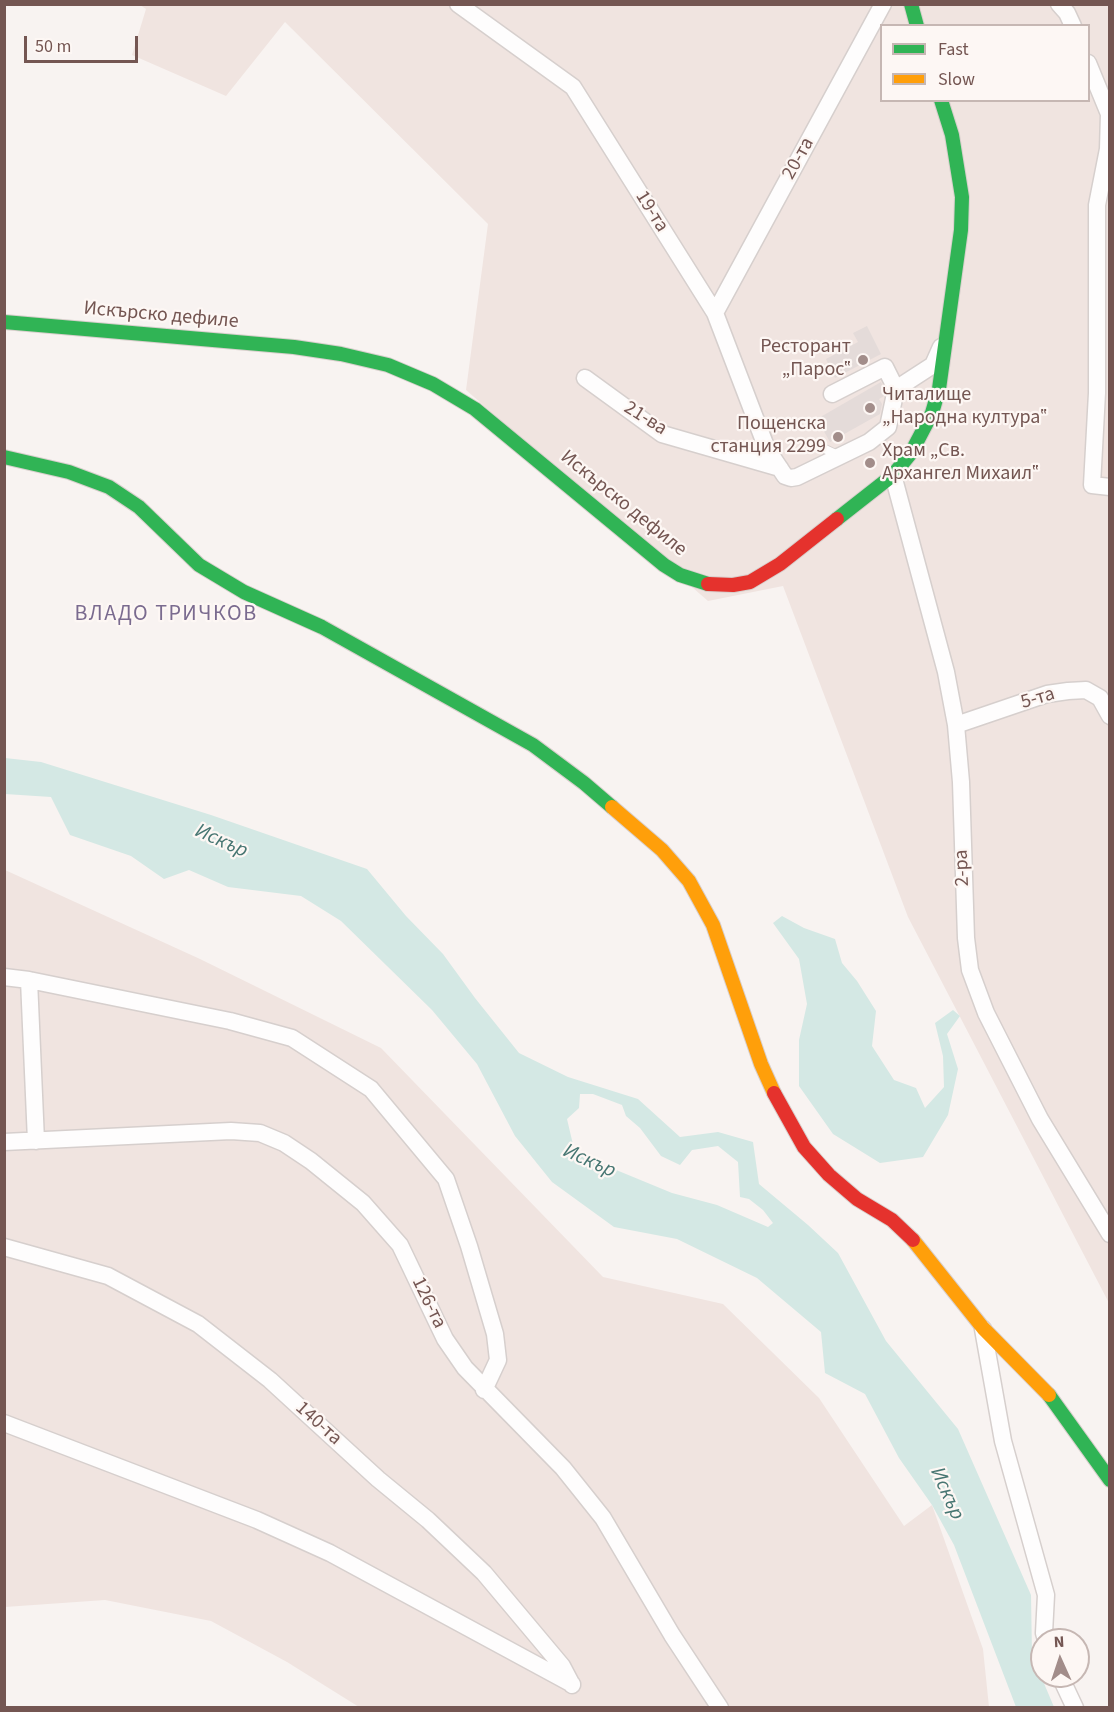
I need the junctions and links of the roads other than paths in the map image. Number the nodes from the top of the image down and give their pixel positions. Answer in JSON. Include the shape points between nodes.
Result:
{"nodes":[{"id":1,"x":458,"y":4,"type":"edge"},
{"id":2,"x":883,"y":4,"type":"edge"},
{"id":3,"x":911,"y":4,"type":"edge"},
{"id":4,"x":1059,"y":4,"type":"edge"},
{"id":5,"x":917,"y":24,"type":"edge"},
{"id":6,"x":1072,"y":24,"type":"edge"},
{"id":7,"x":1090,"y":66,"type":"edge"},
{"id":8,"x":942,"y":102,"type":"edge"},
{"id":9,"x":1109,"y":114,"type":"edge"},
{"id":10,"x":715,"y":313,"type":"junction"},
{"id":11,"x":4,"y":322,"type":"edge"},
{"id":12,"x":948,"y":329,"type":"junction"},
{"id":13,"x":585,"y":378,"type":"dead end"},
{"id":14,"x":896,"y":389,"type":"junction"},
{"id":15,"x":831,"y":394,"type":"dead end"},
{"id":16,"x":814,"y":444,"type":"dead end"},
{"id":17,"x":841,"y":456,"type":"junction"},
{"id":18,"x":4,"y":457,"type":"edge"},
{"id":19,"x":780,"y":468,"type":"junction"},
{"id":20,"x":893,"y":475,"type":"junction"},
{"id":21,"x":1110,"y":487,"type":"edge"},
{"id":22,"x":1110,"y":716,"type":"edge"},
{"id":23,"x":956,"y":725,"type":"junction"},
{"id":24,"x":4,"y":977,"type":"edge"},
{"id":25,"x":29,"y":980,"type":"junction"},
{"id":26,"x":36,"y":1141,"type":"junction"},
{"id":27,"x":4,"y":1142,"type":"edge"},
{"id":28,"x":1110,"y":1234,"type":"edge"},
{"id":29,"x":4,"y":1247,"type":"edge"},
{"id":30,"x":983,"y":1328,"type":"junction"},
{"id":31,"x":484,"y":1390,"type":"junction"},
{"id":32,"x":4,"y":1423,"type":"edge"},
{"id":33,"x":1110,"y":1479,"type":"edge"},
{"id":34,"x":1044,"y":1628,"type":"edge"},
{"id":35,"x":1066,"y":1688,"type":"edge"},
{"id":36,"x":720,"y":1707,"type":"edge"},
{"id":37,"x":1075,"y":1707,"type":"edge"}],
"edges":[{"from":1,"to":10,"type":"street","name":"19-та","via":[[573,87]]},
{"from":2,"to":10,"type":"street","name":"20-та"},
{"from":3,"to":5,"type":"street"},
{"from":4,"to":6,"type":"street"},
{"from":7,"to":9,"type":"street"},
{"from":8,"to":12,"type":"street","name":"Искърско дефиле","via":[[952,135],[962,197]]},
{"from":9,"to":21,"type":"street","via":[[1108,149],[1097,205],[1097,393],[1092,486]]},
{"from":10,"to":19,"type":"street","name":"19-та","via":[[767,448]]},
{"from":11,"to":20,"type":"street","name":"Искърско дефиле","via":[[294,347],[366,359],[411,373],[475,409],[664,565],[696,582],[715,586],[750,582],[766,573]]},
{"from":12,"to":14,"type":"street","via":[[933,364]]},
{"from":12,"to":20,"type":"street","name":"Искърско дефиле","via":[[932,413],[911,453]]},
{"from":13,"to":19,"type":"street","name":"21-ва","via":[[662,434]]},
{"from":14,"to":15,"type":"street","via":[[885,367]]},
{"from":14,"to":17,"type":"street","via":[[888,427]]},
{"from":16,"to":17,"type":"lane"},
{"from":17,"to":19,"type":"street","name":"21-ва","via":[[791,478]]},
{"from":18,"to":30,"type":"street","via":[[69,472],[109,487],[139,507],[199,565],[244,592],[322,627],[533,745],[662,850],[689,881],[713,925],[761,1064],[804,1147],[829,1175],[857,1199],[892,1220],[919,1246]]},
{"from":20,"to":23,"type":"street","name":"2-ра","via":[[946,672]]},
{"from":22,"to":23,"type":"street","name":"5-та","via":[[1100,698],[1086,690],[1068,691],[1047,694]]},
{"from":23,"to":28,"type":"street","name":"2-ра","via":[[970,970],[986,1013],[1040,1119]]},
{"from":24,"to":25,"type":"street"},
{"from":25,"to":26,"type":"street"},
{"from":25,"to":31,"type":"street","via":[[230,1021],[291,1038],[371,1089],[446,1179],[495,1334],[498,1360]]},
{"from":26,"to":27,"type":"street","name":"126-та"},
{"from":26,"to":31,"type":"street","name":"126-та","via":[[231,1131],[260,1134],[284,1143],[363,1203],[400,1245],[445,1339]]},
{"from":29,"to":32,"type":"street","name":"140-та","via":[[108,1276],[198,1324],[270,1380],[484,1573],[562,1666],[572,1685],[320,1548]]},
{"from":30,"to":33,"type":"street","via":[[1048,1395]]},
{"from":30,"to":34,"type":"street","via":[[1003,1441],[1046,1595]]},
{"from":31,"to":36,"type":"street","name":"126-та","via":[[563,1468],[603,1518]]},
{"from":35,"to":37,"type":"street"}]}
